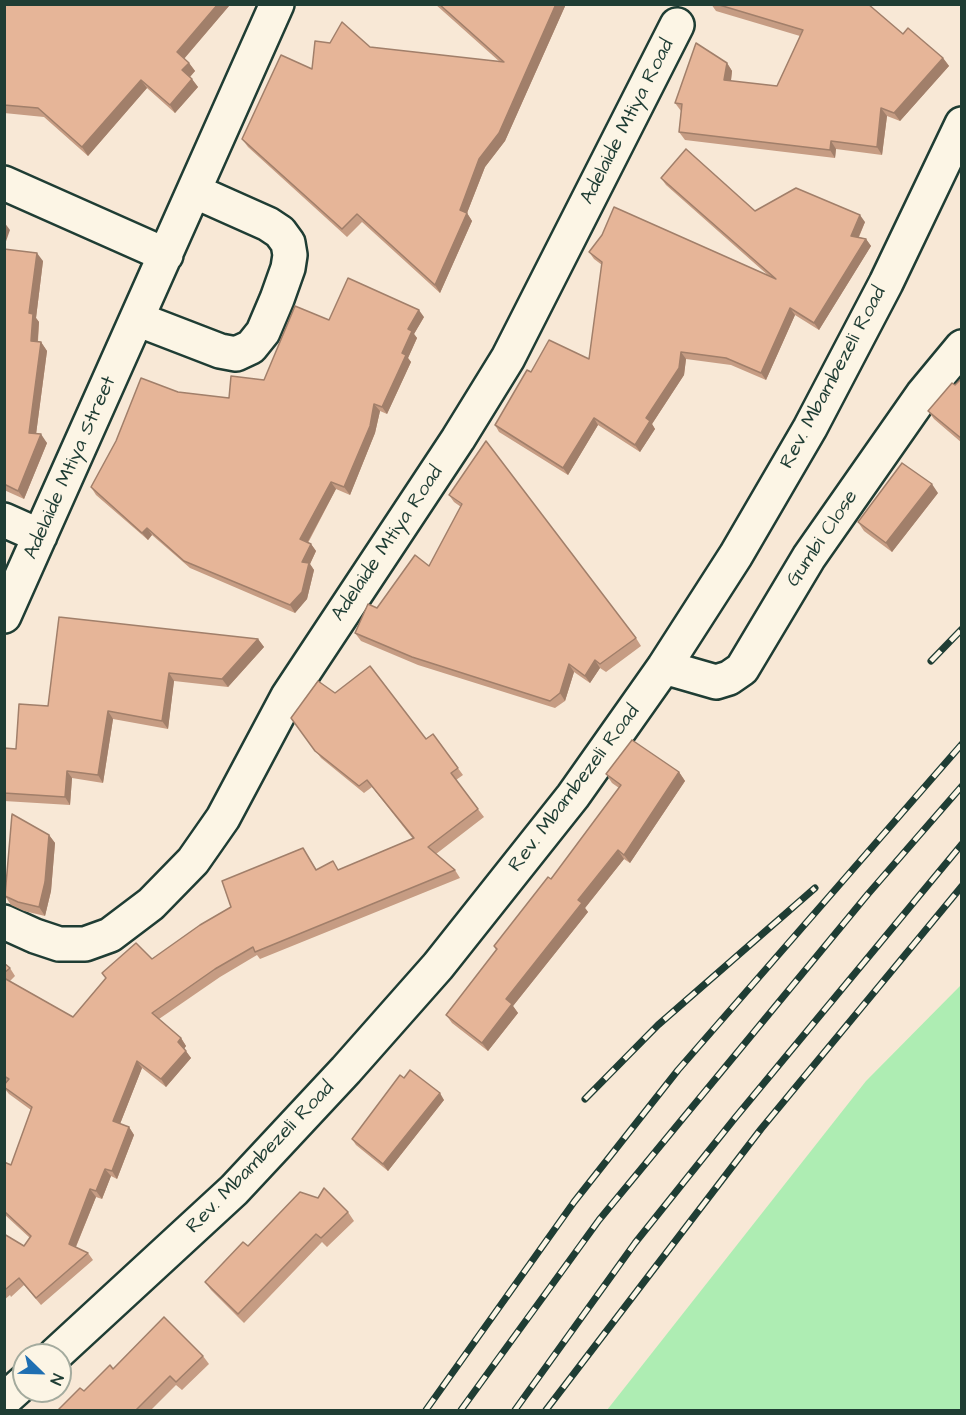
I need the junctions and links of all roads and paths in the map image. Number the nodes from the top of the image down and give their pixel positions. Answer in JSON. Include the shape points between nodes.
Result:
{"nodes":[{"id":1,"x":277,"y":4,"type":"edge"},
{"id":2,"x":677,"y":25,"type":"dead end"},
{"id":3,"x":962,"y":124,"type":"edge"},
{"id":4,"x":4,"y":183,"type":"edge"},
{"id":5,"x":194,"y":191,"type":"junction"},
{"id":6,"x":166,"y":255,"type":"junction"},
{"id":7,"x":137,"y":319,"type":"junction"},
{"id":8,"x":962,"y":347,"type":"edge"},
{"id":9,"x":4,"y":520,"type":"edge"},
{"id":10,"x":40,"y":536,"type":"junction"},
{"id":11,"x":4,"y":616,"type":"edge"},
{"id":12,"x":664,"y":667,"type":"junction"},
{"id":13,"x":4,"y":922,"type":"edge"},
{"id":14,"x":68,"y":1343,"type":"edge"}],
"edges":[{"from":1,"to":5,"type":"street","name":"Adelaide Mtiya Street"},
{"from":2,"to":13,"type":"street","name":"Adelaide Mtiya Road","via":[[508,358],[288,696],[223,818],[193,861],[110,935],[85,944],[59,944]]},
{"from":3,"to":12,"type":"street","name":"Rev. Mbambezeli Road","via":[[886,283],[810,428],[736,555]]},
{"from":4,"to":6,"type":"street"},
{"from":5,"to":6,"type":"street","name":"Adelaide Mtiya Street"},
{"from":5,"to":7,"type":"street","via":[[268,224],[288,243],[288,268],[266,323],[251,347],[236,354]]},
{"from":6,"to":7,"type":"street","name":"Adelaide Mtiya Street"},
{"from":7,"to":10,"type":"street","name":"Adelaide Mtiya Street"},
{"from":8,"to":12,"type":"street","name":"Gumbi Close","via":[[923,394],[809,557],[742,669],[716,682]]},
{"from":9,"to":10,"type":"street"},
{"from":10,"to":11,"type":"street","name":"Adelaide Mtiya Street"},
{"from":12,"to":14,"type":"street","name":"Rev. Mbambezeli Road","via":[[515,871],[362,1053],[234,1190]]}]}
